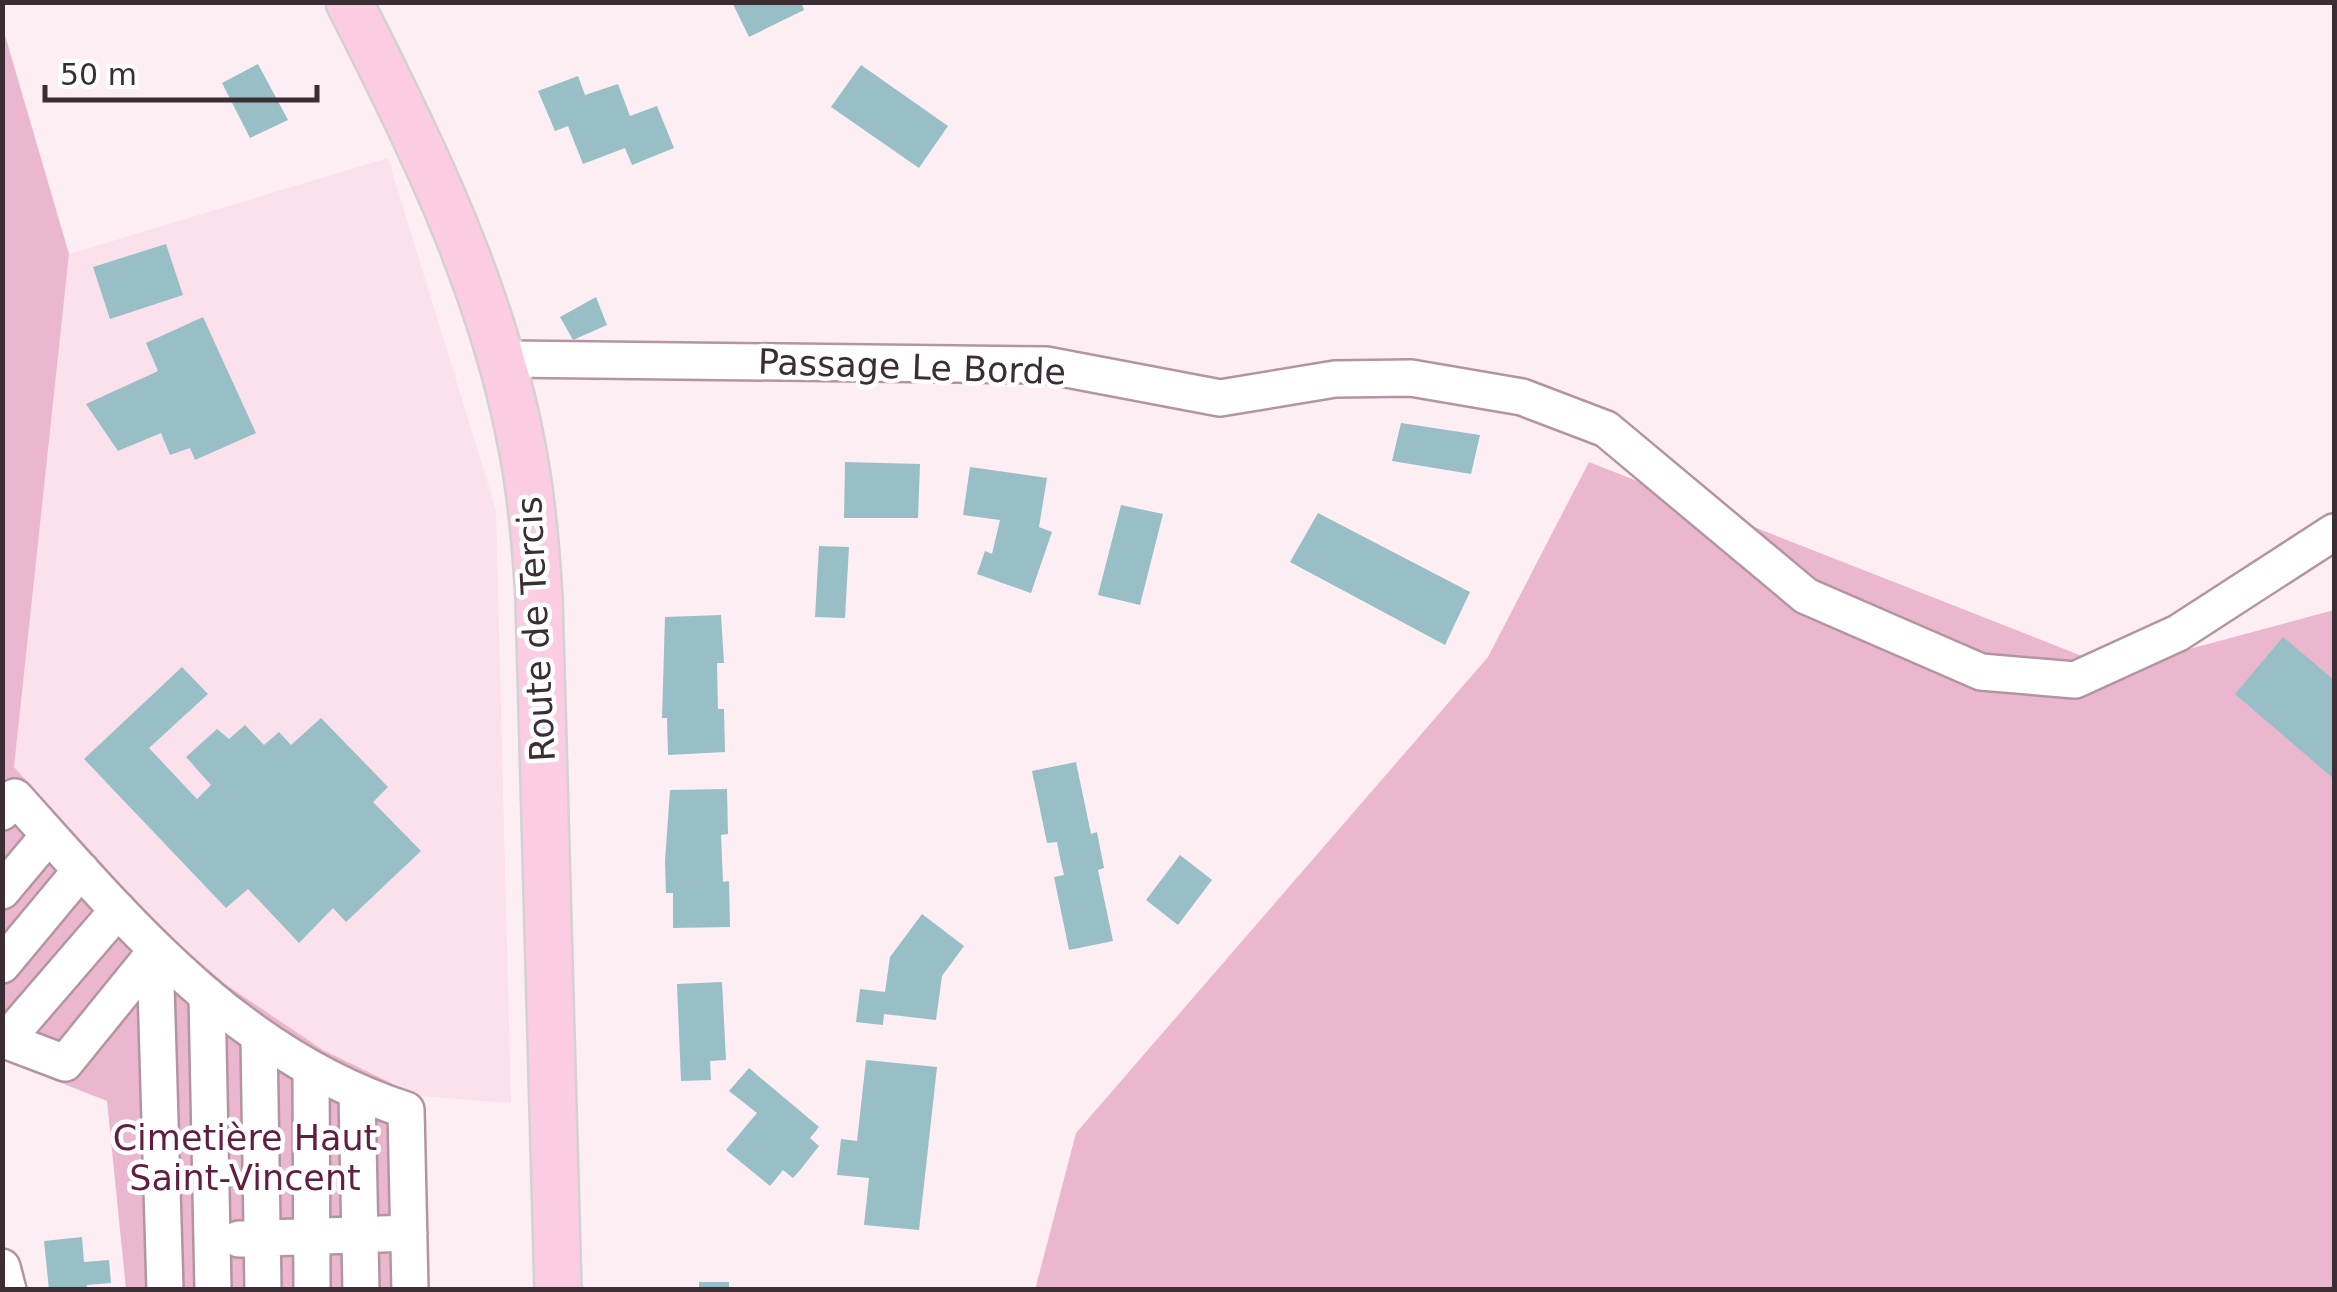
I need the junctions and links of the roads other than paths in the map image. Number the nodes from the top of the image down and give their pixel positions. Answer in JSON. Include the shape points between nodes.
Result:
{"nodes":[{"id":1,"x":349,"y":2,"type":"edge"},
{"id":2,"x":501,"y":359,"type":"junction"},
{"id":3,"x":2334,"y":532,"type":"edge"},
{"id":4,"x":2,"y":812,"type":"edge"},
{"id":5,"x":50,"y":836,"type":"junction"},
{"id":6,"x":81,"y":870,"type":"junction"},
{"id":7,"x":2,"y":891,"type":"edge"},
{"id":8,"x":118,"y":910,"type":"junction"},
{"id":9,"x":155,"y":952,"type":"junction"},
{"id":10,"x":2,"y":965,"type":"edge"},
{"id":11,"x":207,"y":996,"type":"junction"},
{"id":12,"x":260,"y":1038,"type":"junction"},
{"id":13,"x":4,"y":1040,"type":"edge"},
{"id":14,"x":311,"y":1071,"type":"junction"},
{"id":15,"x":357,"y":1094,"type":"junction"},
{"id":16,"x":409,"y":1233,"type":"junction"},
{"id":17,"x":360,"y":1235,"type":"junction"},
{"id":18,"x":311,"y":1237,"type":"junction"},
{"id":19,"x":262,"y":1238,"type":"junction"},
{"id":20,"x":212,"y":1240,"type":"junction"},
{"id":21,"x":163,"y":1241,"type":"junction"},
{"id":22,"x":2,"y":1266,"type":"edge"},
{"id":23,"x":8,"y":1290,"type":"edge"},
{"id":24,"x":164,"y":1290,"type":"edge"},
{"id":25,"x":213,"y":1290,"type":"edge"},
{"id":26,"x":263,"y":1290,"type":"edge"},
{"id":27,"x":312,"y":1290,"type":"edge"},
{"id":28,"x":362,"y":1290,"type":"edge"},
{"id":29,"x":410,"y":1290,"type":"edge"},
{"id":30,"x":558,"y":1290,"type":"edge"}],
"edges":[{"from":1,"to":2,"type":"main road","name":"Route de Tercis","via":[[434,176]]},
{"from":2,"to":3,"type":"street","name":"Passage Le Borde","via":[[1046,365],[1220,398],[1335,379],[1411,378],[1522,397],[1606,429],[1806,596],[1981,672],[2075,680],[2178,633]]},
{"from":2,"to":30,"type":"main road","name":"Route de Tercis","via":[[522,445],[539,598]]},
{"from":4,"to":5,"type":"street","via":[[15,797]]},
{"from":5,"to":6,"type":"street"},
{"from":5,"to":7,"type":"street"},
{"from":6,"to":8,"type":"street"},
{"from":6,"to":10,"type":"street"},
{"from":8,"to":9,"type":"street"},
{"from":8,"to":13,"type":"street"},
{"from":9,"to":11,"type":"street"},
{"from":9,"to":13,"type":"street","via":[[65,1063]]},
{"from":9,"to":21,"type":"street"},
{"from":11,"to":12,"type":"street"},
{"from":11,"to":20,"type":"street"},
{"from":12,"to":14,"type":"street"},
{"from":12,"to":19,"type":"street"},
{"from":14,"to":15,"type":"street"},
{"from":14,"to":18,"type":"street"},
{"from":15,"to":16,"type":"street","via":[[406,1110]]},
{"from":15,"to":17,"type":"street"},
{"from":16,"to":17,"type":"street"},
{"from":16,"to":29,"type":"street"},
{"from":17,"to":18,"type":"street"},
{"from":17,"to":28,"type":"street"},
{"from":18,"to":19,"type":"street"},
{"from":18,"to":27,"type":"street"},
{"from":19,"to":20,"type":"street"},
{"from":19,"to":26,"type":"street"},
{"from":20,"to":21,"type":"street"},
{"from":20,"to":25,"type":"street"},
{"from":21,"to":24,"type":"street"},
{"from":22,"to":23,"type":"street"}]}
